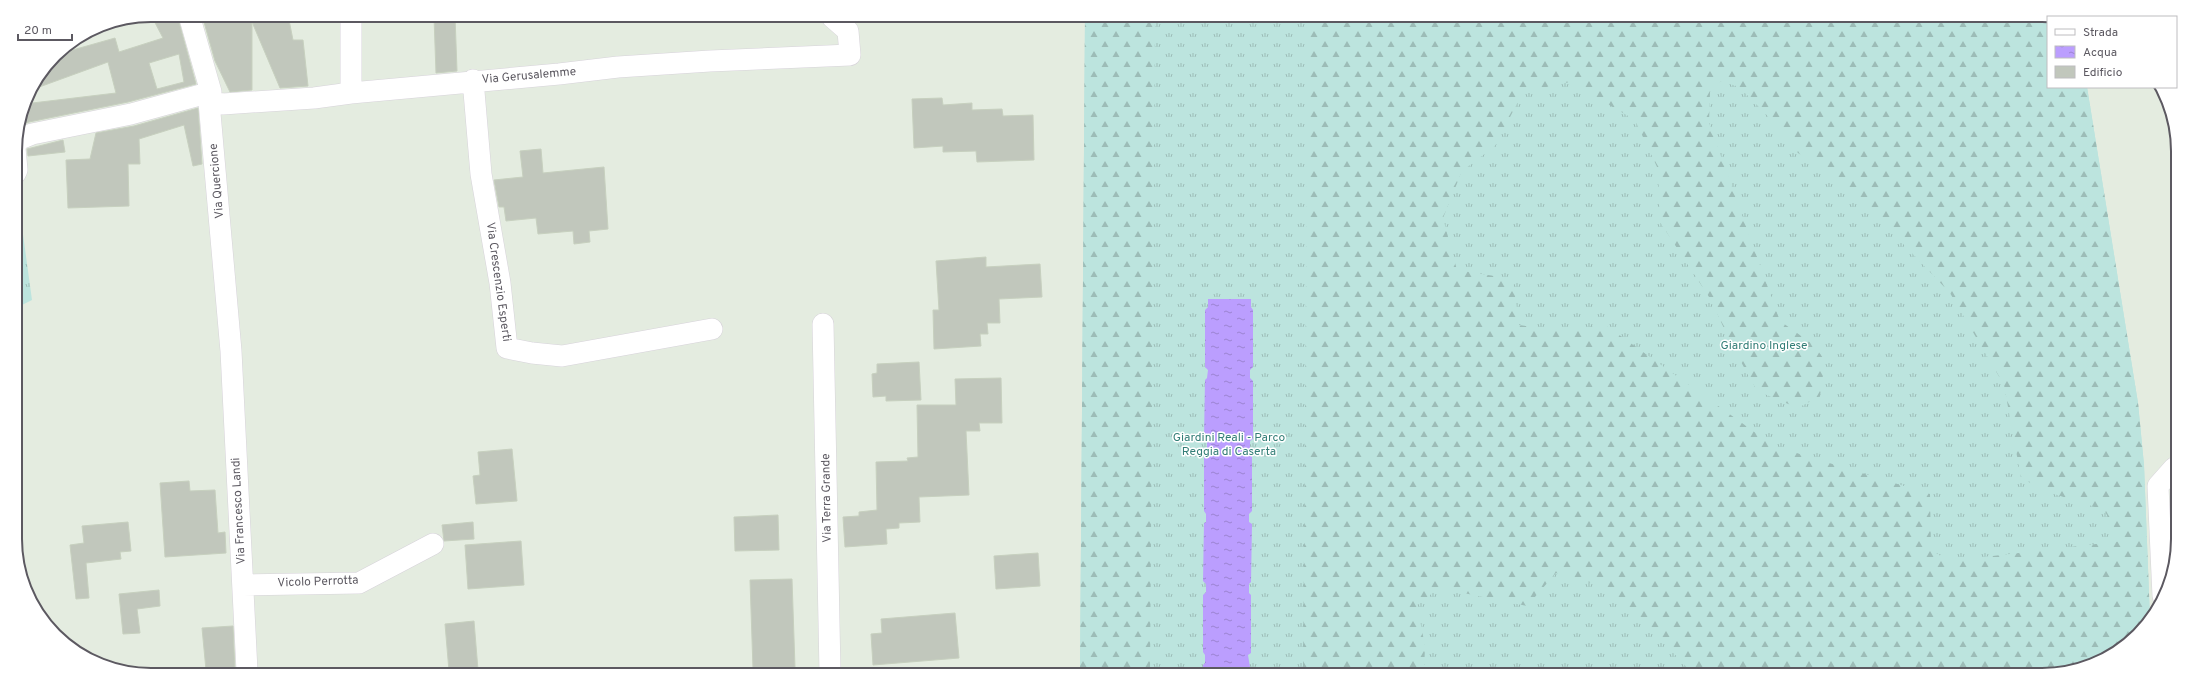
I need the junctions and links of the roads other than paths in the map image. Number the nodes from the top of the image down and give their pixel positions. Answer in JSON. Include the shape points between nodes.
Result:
{"nodes":[{"id":1,"x":191,"y":22,"type":"edge"},
{"id":2,"x":351,"y":22,"type":"edge"},
{"id":3,"x":838,"y":22,"type":"edge"},
{"id":4,"x":473,"y":80,"type":"junction"},
{"id":5,"x":351,"y":92,"type":"junction"},
{"id":6,"x":210,"y":97,"type":"junction"},
{"id":7,"x":23,"y":137,"type":"edge"},
{"id":8,"x":824,"y":324,"type":"dead end"},
{"id":9,"x":712,"y":329,"type":"dead end"},
{"id":10,"x":231,"y":351,"type":"joint"},
{"id":11,"x":2171,"y":471,"type":"edge"},
{"id":12,"x":432,"y":544,"type":"dead end"},
{"id":13,"x":2163,"y":582,"type":"edge"},
{"id":14,"x":243,"y":585,"type":"junction"},
{"id":15,"x":247,"y":668,"type":"edge"},
{"id":16,"x":830,"y":668,"type":"edge"}],
"edges":[{"from":1,"to":6,"type":"street","name":"Via Quercione"},
{"from":2,"to":5,"type":"street"},
{"from":3,"to":4,"type":"street","name":"Via Gerusalemme","via":[[848,31],[850,56],[710,61]]},
{"from":4,"to":5,"type":"street","name":"Via Gerusalemme"},
{"from":4,"to":9,"type":"street","name":"Via Crescenzio Esperti","via":[[481,174],[500,283],[507,348],[562,356]]},
{"from":5,"to":6,"type":"street","name":"Via Gerusalemme","via":[[314,98],[222,104]]},
{"from":6,"to":7,"type":"street","name":"Via Gerusalemme"},
{"from":6,"to":10,"type":"street","name":"Via Quercione"},
{"from":8,"to":16,"type":"street","name":"Via Terra Grande"},
{"from":10,"to":14,"type":"street","name":"Via Francesco Landi"},
{"from":11,"to":13,"type":"street","via":[[2158,486]]},
{"from":12,"to":14,"type":"street","name":"Vicolo Perrotta","via":[[359,583]]},
{"from":14,"to":15,"type":"street","name":"Via Francesco Landi"}]}
